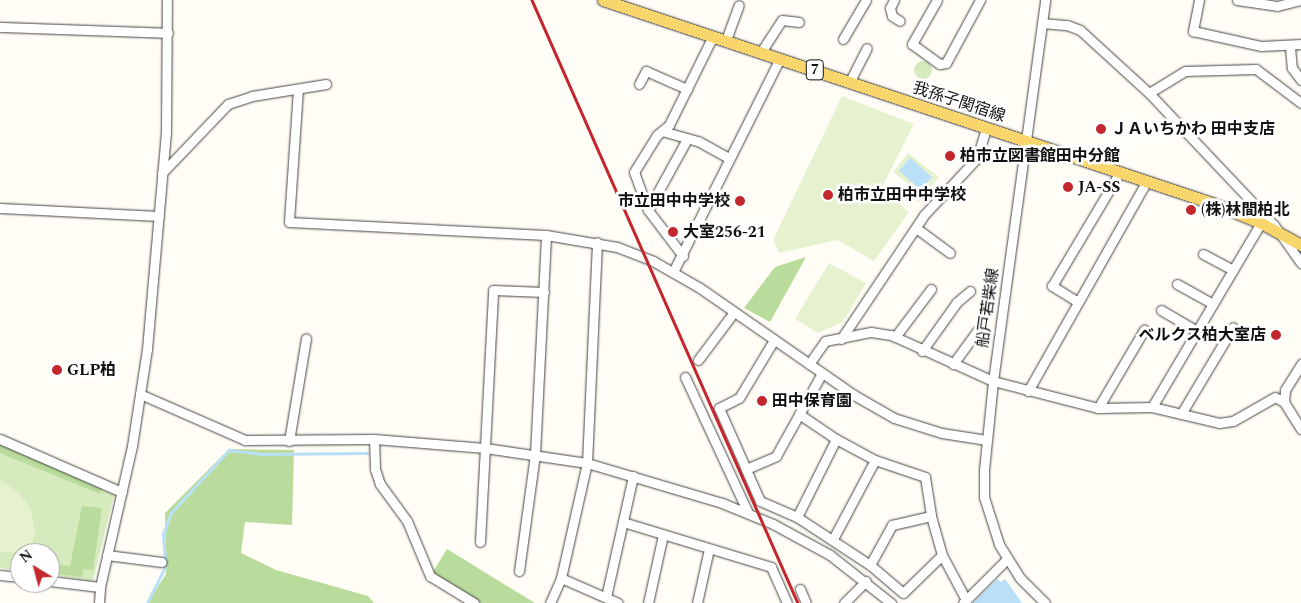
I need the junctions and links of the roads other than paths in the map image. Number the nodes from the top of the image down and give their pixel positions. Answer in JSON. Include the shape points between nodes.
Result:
{"nodes":[{"id":1,"x":167,"y":0,"type":"edge"},
{"id":2,"x":603,"y":0,"type":"edge"},
{"id":3,"x":866,"y":0,"type":"edge"},
{"id":4,"x":894,"y":0,"type":"edge"},
{"id":5,"x":937,"y":0,"type":"edge"},
{"id":6,"x":980,"y":0,"type":"edge"},
{"id":7,"x":1045,"y":0,"type":"edge"},
{"id":8,"x":1199,"y":0,"type":"edge"},
{"id":9,"x":1237,"y":0,"type":"edge"},
{"id":10,"x":1301,"y":0,"type":"edge"},
{"id":11,"x":627,"y":4,"type":"edge"},
{"id":12,"x":739,"y":5,"type":"dead end"},
{"id":13,"x":900,"y":21,"type":"dead end"},
{"id":14,"x":799,"y":22,"type":"dead end"},
{"id":15,"x":1042,"y":23,"type":"junction"},
{"id":16,"x":0,"y":27,"type":"edge"},
{"id":17,"x":168,"y":33,"type":"junction"},
{"id":18,"x":713,"y":36,"type":"junction"},
{"id":19,"x":843,"y":39,"type":"dead end"},
{"id":20,"x":726,"y":40,"type":"junction"},
{"id":21,"x":1301,"y":44,"type":"edge"},
{"id":22,"x":1290,"y":47,"type":"junction"},
{"id":23,"x":867,"y":48,"type":"dead end"},
{"id":24,"x":761,"y":52,"type":"junction"},
{"id":25,"x":780,"y":58,"type":"junction"},
{"id":26,"x":1301,"y":80,"type":"edge"},
{"id":27,"x":849,"y":82,"type":"junction"},
{"id":28,"x":326,"y":84,"type":"dead end"},
{"id":29,"x":639,"y":84,"type":"dead end"},
{"id":30,"x":298,"y":89,"type":"junction"},
{"id":31,"x":687,"y":89,"type":"junction"},
{"id":32,"x":1149,"y":93,"type":"junction"},
{"id":33,"x":1301,"y":104,"type":"edge"},
{"id":34,"x":986,"y":128,"type":"junction"},
{"id":35,"x":662,"y":131,"type":"junction"},
{"id":36,"x":686,"y":139,"type":"junction"},
{"id":37,"x":1026,"y":141,"type":"junction"},
{"id":38,"x":729,"y":158,"type":"junction"},
{"id":39,"x":1120,"y":172,"type":"junction"},
{"id":40,"x":162,"y":174,"type":"junction"},
{"id":41,"x":1147,"y":181,"type":"junction"},
{"id":42,"x":0,"y":208,"type":"edge"},
{"id":43,"x":648,"y":210,"type":"junction"},
{"id":44,"x":159,"y":216,"type":"junction"},
{"id":45,"x":1261,"y":223,"type":"junction"},
{"id":46,"x":916,"y":228,"type":"junction"},
{"id":47,"x":1281,"y":233,"type":"junction"},
{"id":48,"x":546,"y":235,"type":"junction"},
{"id":49,"x":597,"y":242,"type":"junction"},
{"id":50,"x":1301,"y":245,"type":"edge"},
{"id":51,"x":950,"y":254,"type":"dead end"},
{"id":52,"x":1203,"y":254,"type":"dead end"},
{"id":53,"x":683,"y":256,"type":"junction"},
{"id":54,"x":1301,"y":263,"type":"edge"},
{"id":55,"x":1233,"y":270,"type":"junction"},
{"id":56,"x":673,"y":272,"type":"junction"},
{"id":57,"x":1177,"y":284,"type":"dead end"},
{"id":58,"x":931,"y":290,"type":"dead end"},
{"id":59,"x":970,"y":291,"type":"dead end"},
{"id":60,"x":544,"y":292,"type":"junction"},
{"id":61,"x":1078,"y":302,"type":"junction"},
{"id":62,"x":1213,"y":304,"type":"junction"},
{"id":63,"x":1161,"y":310,"type":"dead end"},
{"id":64,"x":734,"y":312,"type":"junction"},
{"id":65,"x":1233,"y":327,"type":"dead end"},
{"id":66,"x":1144,"y":330,"type":"dead end"},
{"id":67,"x":978,"y":331,"type":"dead end"},
{"id":68,"x":1197,"y":331,"type":"junction"},
{"id":69,"x":895,"y":337,"type":"junction"},
{"id":70,"x":306,"y":338,"type":"dead end"},
{"id":71,"x":841,"y":339,"type":"junction"},
{"id":72,"x":774,"y":340,"type":"junction"},
{"id":73,"x":922,"y":351,"type":"junction"},
{"id":74,"x":698,"y":360,"type":"dead end"},
{"id":75,"x":809,"y":364,"type":"junction"},
{"id":76,"x":953,"y":364,"type":"junction"},
{"id":77,"x":1301,"y":364,"type":"edge"},
{"id":78,"x":822,"y":373,"type":"junction"},
{"id":79,"x":686,"y":377,"type":"dead end"},
{"id":80,"x":993,"y":381,"type":"junction"},
{"id":81,"x":1028,"y":391,"type":"junction"},
{"id":82,"x":140,"y":394,"type":"junction"},
{"id":83,"x":1284,"y":402,"type":"junction"},
{"id":84,"x":1152,"y":407,"type":"junction"},
{"id":85,"x":1098,"y":408,"type":"junction"},
{"id":86,"x":799,"y":414,"type":"junction"},
{"id":87,"x":1181,"y":414,"type":"junction"},
{"id":88,"x":1301,"y":429,"type":"edge"},
{"id":89,"x":0,"y":439,"type":"edge"},
{"id":90,"x":374,"y":439,"type":"junction"},
{"id":91,"x":836,"y":439,"type":"junction"},
{"id":92,"x":986,"y":440,"type":"junction"},
{"id":93,"x":289,"y":442,"type":"junction"},
{"id":94,"x":486,"y":448,"type":"junction"},
{"id":95,"x":535,"y":454,"type":"junction"},
{"id":96,"x":875,"y":460,"type":"junction"},
{"id":97,"x":587,"y":463,"type":"junction"},
{"id":98,"x":746,"y":469,"type":"junction"},
{"id":99,"x":632,"y":476,"type":"junction"},
{"id":100,"x":122,"y":492,"type":"junction"},
{"id":101,"x":748,"y":513,"type":"junction"},
{"id":102,"x":930,"y":516,"type":"junction"},
{"id":103,"x":797,"y":517,"type":"junction"},
{"id":104,"x":623,"y":522,"type":"junction"},
{"id":105,"x":664,"y":535,"type":"junction"},
{"id":106,"x":834,"y":540,"type":"junction"},
{"id":107,"x":480,"y":542,"type":"dead end"},
{"id":108,"x":709,"y":549,"type":"junction"},
{"id":109,"x":107,"y":555,"type":"junction"},
{"id":110,"x":942,"y":555,"type":"junction"},
{"id":111,"x":1007,"y":560,"type":"junction"},
{"id":112,"x":162,"y":562,"type":"dead end"},
{"id":113,"x":870,"y":565,"type":"junction"},
{"id":114,"x":519,"y":571,"type":"dead end"},
{"id":115,"x":561,"y":578,"type":"junction"},
{"id":116,"x":866,"y":581,"type":"junction"},
{"id":117,"x":60,"y":582,"type":"edge"},
{"id":118,"x":100,"y":587,"type":"junction"},
{"id":119,"x":800,"y":589,"type":"dead end"},
{"id":120,"x":606,"y":598,"type":"junction"},
{"id":121,"x":964,"y":601,"type":"edge"},
{"id":122,"x":471,"y":602,"type":"edge"},
{"id":123,"x":99,"y":603,"type":"edge"},
{"id":124,"x":550,"y":603,"type":"edge"},
{"id":125,"x":618,"y":603,"type":"edge"},
{"id":126,"x":648,"y":603,"type":"edge"},
{"id":127,"x":697,"y":603,"type":"edge"},
{"id":128,"x":787,"y":603,"type":"edge"},
{"id":129,"x":806,"y":603,"type":"edge"},
{"id":130,"x":844,"y":603,"type":"edge"},
{"id":131,"x":891,"y":603,"type":"edge"},
{"id":132,"x":1044,"y":603,"type":"edge"}],
"edges":[{"from":1,"to":17,"type":"street"},
{"from":2,"to":11,"type":"main road","name":"我孫子関宿線","number":"7"},
{"from":3,"to":19,"type":"street"},
{"from":4,"to":13,"type":"street","via":[[890,8],[892,16]]},
{"from":5,"to":6,"type":"street","via":[[912,44],[940,64],[946,63]]},
{"from":7,"to":15,"type":"street","name":"船戸若柴線"},
{"from":8,"to":22,"type":"street","via":[[1193,31],[1261,46]]},
{"from":9,"to":10,"type":"street","via":[[1277,6]]},
{"from":11,"to":18,"type":"main road","name":"我孫子関宿線","number":"7"},
{"from":12,"to":20,"type":"street"},
{"from":14,"to":24,"type":"street","via":[[782,20]]},
{"from":15,"to":32,"type":"street","via":[[1080,30]]},
{"from":15,"to":37,"type":"street","name":"船戸若柴線"},
{"from":16,"to":17,"type":"street"},
{"from":17,"to":40,"type":"street"},
{"from":18,"to":20,"type":"main road","name":"我孫子関宿線","number":"7"},
{"from":18,"to":31,"type":"street"},
{"from":20,"to":24,"type":"main road","name":"我孫子関宿線","number":"7"},
{"from":21,"to":22,"type":"street"},
{"from":22,"to":26,"type":"street","via":[[1292,68]]},
{"from":23,"to":27,"type":"street"},
{"from":24,"to":25,"type":"main road","name":"我孫子関宿線","number":"7"},
{"from":25,"to":27,"type":"main road","name":"我孫子関宿線","number":"7"},
{"from":25,"to":38,"type":"street"},
{"from":27,"to":34,"type":"main road","name":"我孫子関宿線","number":"7"},
{"from":28,"to":30,"type":"street"},
{"from":29,"to":31,"type":"street","via":[[646,71]]},
{"from":30,"to":40,"type":"street","via":[[252,96],[228,104]]},
{"from":30,"to":48,"type":"street","via":[[290,222]]},
{"from":31,"to":35,"type":"street","via":[[669,125]]},
{"from":32,"to":33,"type":"street","via":[[1185,71],[1256,68]]},
{"from":32,"to":47,"type":"street"},
{"from":34,"to":37,"type":"main road","name":"我孫子関宿線","number":"7"},
{"from":34,"to":46,"type":"street","via":[[977,158]]},
{"from":35,"to":36,"type":"street"},
{"from":35,"to":43,"type":"street","via":[[634,172]]},
{"from":36,"to":38,"type":"street","via":[[698,141]]},
{"from":36,"to":43,"type":"street"},
{"from":37,"to":39,"type":"main road","name":"我孫子関宿線","number":"7"},
{"from":37,"to":80,"type":"street","name":"船戸若柴線"},
{"from":38,"to":53,"type":"street"},
{"from":39,"to":41,"type":"main road","name":"我孫子関宿線","number":"7"},
{"from":39,"to":61,"type":"street","via":[[1052,286]]},
{"from":40,"to":44,"type":"street"},
{"from":41,"to":45,"type":"main road","name":"我孫子関宿線","number":"7"},
{"from":41,"to":61,"type":"street"},
{"from":42,"to":44,"type":"street"},
{"from":43,"to":53,"type":"street"},
{"from":44,"to":82,"type":"street"},
{"from":45,"to":47,"type":"main road","name":"我孫子関宿線","number":"7"},
{"from":45,"to":55,"type":"street"},
{"from":46,"to":51,"type":"street"},
{"from":46,"to":71,"type":"street"},
{"from":47,"to":50,"type":"main road","name":"我孫子関宿線","number":"7"},
{"from":47,"to":54,"type":"street"},
{"from":48,"to":49,"type":"street"},
{"from":48,"to":60,"type":"street"},
{"from":49,"to":56,"type":"street","via":[[638,255]]},
{"from":49,"to":97,"type":"street"},
{"from":52,"to":55,"type":"street"},
{"from":53,"to":56,"type":"street"},
{"from":55,"to":62,"type":"street"},
{"from":56,"to":64,"type":"street"},
{"from":57,"to":62,"type":"street"},
{"from":58,"to":69,"type":"street"},
{"from":59,"to":73,"type":"street","via":[[957,302]]},
{"from":60,"to":94,"type":"street","via":[[493,290]]},
{"from":60,"to":95,"type":"street"},
{"from":61,"to":81,"type":"street"},
{"from":62,"to":68,"type":"street"},
{"from":63,"to":68,"type":"street"},
{"from":64,"to":72,"type":"street"},
{"from":64,"to":74,"type":"street"},
{"from":65,"to":87,"type":"street"},
{"from":66,"to":85,"type":"street"},
{"from":67,"to":76,"type":"street"},
{"from":68,"to":84,"type":"street"},
{"from":69,"to":71,"type":"street","via":[[871,332]]},
{"from":69,"to":73,"type":"street"},
{"from":70,"to":93,"type":"street"},
{"from":71,"to":75,"type":"street","via":[[825,341]]},
{"from":72,"to":75,"type":"street"},
{"from":72,"to":98,"type":"street","via":[[739,398],[719,408]]},
{"from":73,"to":76,"type":"street"},
{"from":75,"to":78,"type":"street"},
{"from":76,"to":80,"type":"street"},
{"from":77,"to":83,"type":"street","via":[[1286,390]]},
{"from":78,"to":86,"type":"street"},
{"from":78,"to":92,"type":"street","via":[[894,418],[927,429]]},
{"from":79,"to":101,"type":"street"},
{"from":80,"to":81,"type":"street"},
{"from":80,"to":92,"type":"street","name":"船戸若柴線"},
{"from":81,"to":85,"type":"street"},
{"from":82,"to":93,"type":"street","via":[[245,440]]},
{"from":82,"to":100,"type":"street"},
{"from":83,"to":87,"type":"street","via":[[1275,398],[1233,421],[1219,423]]},
{"from":83,"to":88,"type":"street"},
{"from":84,"to":85,"type":"street"},
{"from":84,"to":87,"type":"street"},
{"from":86,"to":91,"type":"street"},
{"from":86,"to":98,"type":"street","via":[[776,456]]},
{"from":89,"to":100,"type":"street"},
{"from":90,"to":93,"type":"street"},
{"from":90,"to":94,"type":"street"},
{"from":90,"to":122,"type":"street","via":[[375,469],[380,484],[400,508],[430,576]]},
{"from":91,"to":96,"type":"street"},
{"from":91,"to":103,"type":"street"},
{"from":92,"to":111,"type":"street","name":"船戸若柴線","via":[[984,497]]},
{"from":94,"to":95,"type":"street"},
{"from":94,"to":107,"type":"street"},
{"from":95,"to":97,"type":"street"},
{"from":95,"to":114,"type":"street"},
{"from":96,"to":102,"type":"street","via":[[926,477]]},
{"from":96,"to":106,"type":"street"},
{"from":97,"to":99,"type":"street"},
{"from":97,"to":115,"type":"street"},
{"from":98,"to":103,"type":"street","via":[[760,501]]},
{"from":99,"to":101,"type":"street"},
{"from":99,"to":104,"type":"street"},
{"from":100,"to":109,"type":"street"},
{"from":101,"to":116,"type":"street","via":[[796,535]]},
{"from":102,"to":110,"type":"street"},
{"from":102,"to":113,"type":"street","via":[[892,525]]},
{"from":103,"to":106,"type":"street"},
{"from":104,"to":105,"type":"street"},
{"from":104,"to":120,"type":"street"},
{"from":105,"to":108,"type":"street"},
{"from":105,"to":126,"type":"street"},
{"from":106,"to":113,"type":"street"},
{"from":108,"to":127,"type":"street"},
{"from":108,"to":128,"type":"street","via":[[771,567]]},
{"from":109,"to":112,"type":"street"},
{"from":109,"to":118,"type":"street"},
{"from":110,"to":113,"type":"street","via":[[903,593]]},
{"from":110,"to":121,"type":"street"},
{"from":111,"to":121,"type":"street"},
{"from":111,"to":132,"type":"street","name":"船戸若柴線"},
{"from":115,"to":120,"type":"street"},
{"from":115,"to":124,"type":"street"},
{"from":116,"to":130,"type":"street"},
{"from":116,"to":131,"type":"street"},
{"from":117,"to":118,"type":"street"},
{"from":118,"to":123,"type":"street"},
{"from":119,"to":129,"type":"street"},
{"from":120,"to":125,"type":"street"}]}
